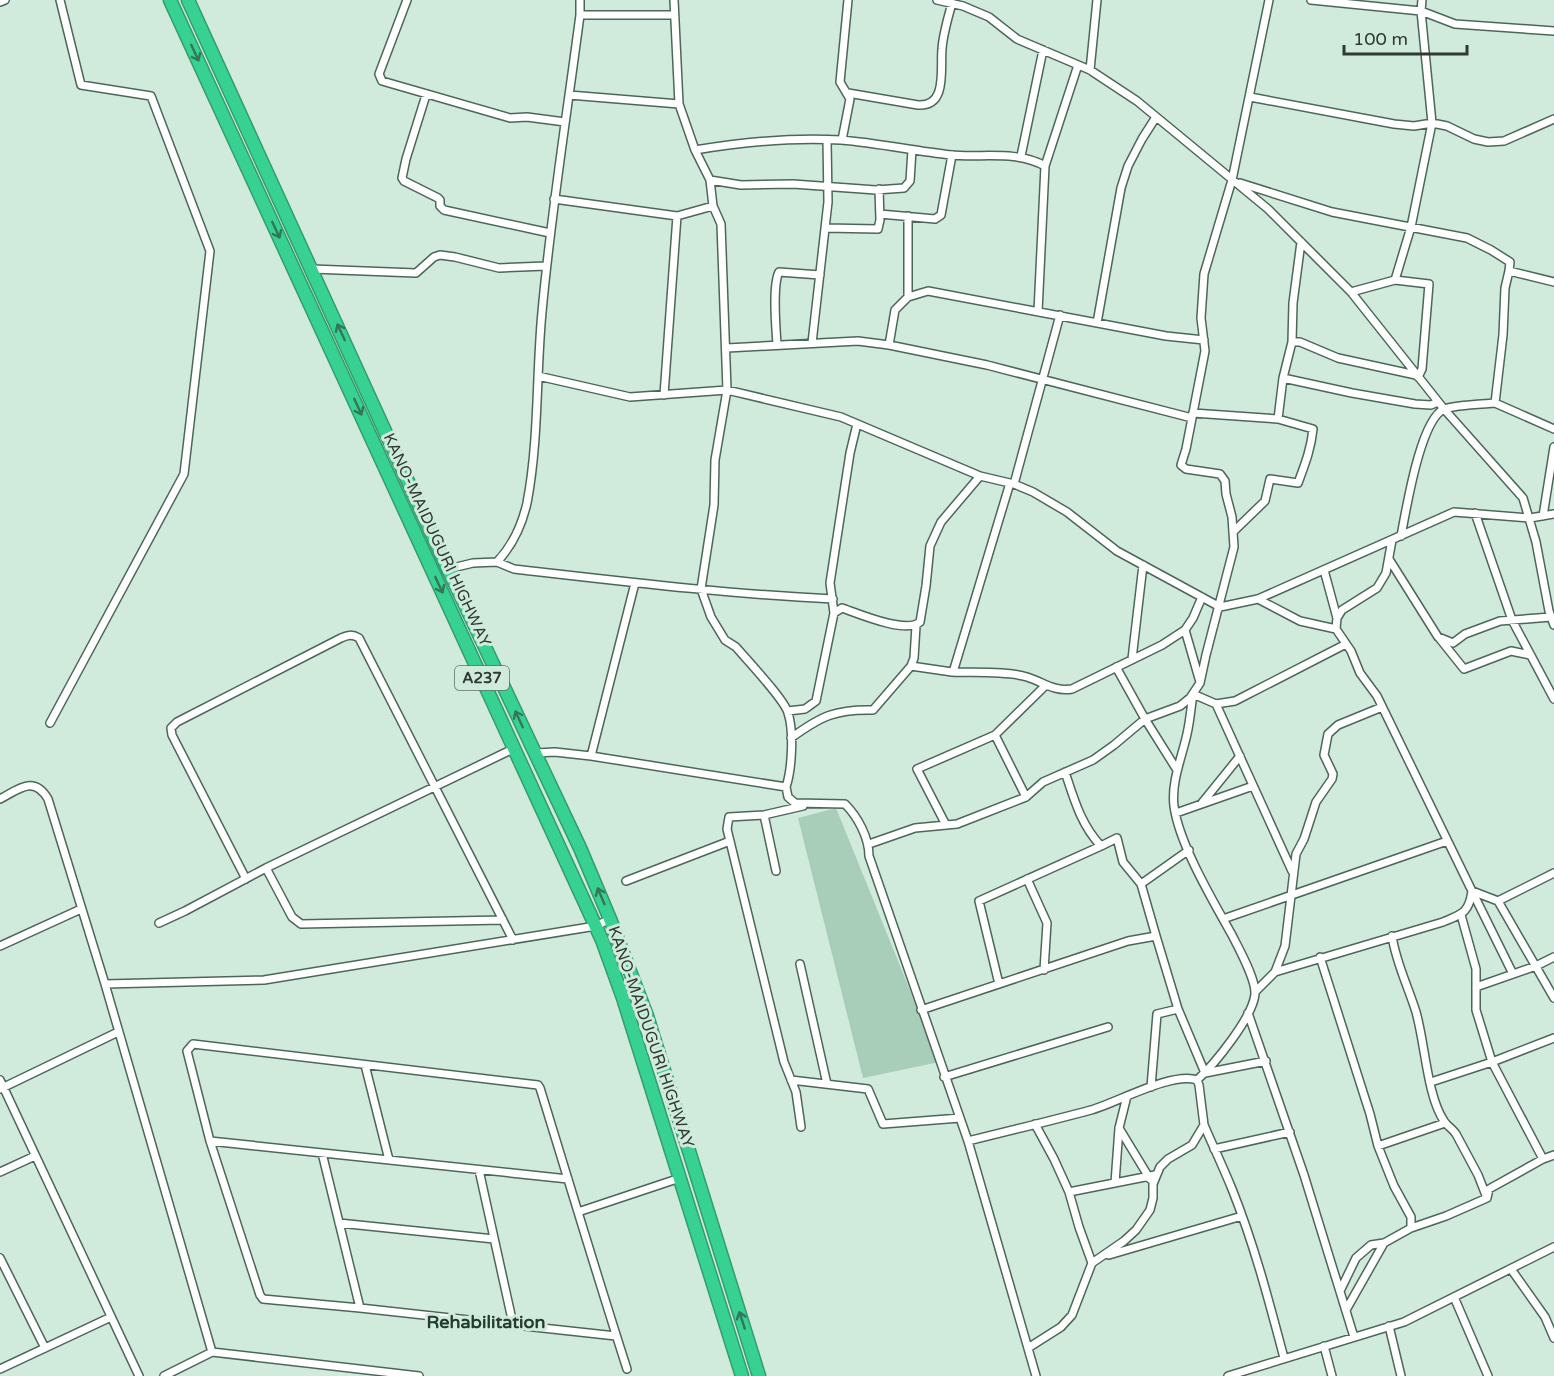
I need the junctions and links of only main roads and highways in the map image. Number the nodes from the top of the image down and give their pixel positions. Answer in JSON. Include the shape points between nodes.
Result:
{"nodes":[{"id":1,"x":170,"y":0,"type":"edge"},
{"id":2,"x":188,"y":0,"type":"edge"},
{"id":3,"x":742,"y":1376,"type":"edge"},
{"id":4,"x":759,"y":1376,"type":"edge"}],
"edges":[{"from":1,"to":3,"type":"highway","name":"KANO-MAIDUGURI HIGHWAY","number":"A237","one_way":true,"via":[[596,926],[623,998]]},
{"from":4,"to":2,"type":"highway","name":"KANO-MAIDUGURI HIGHWAY","number":"A237","one_way":true,"via":[[647,1016],[610,919]]}]}
